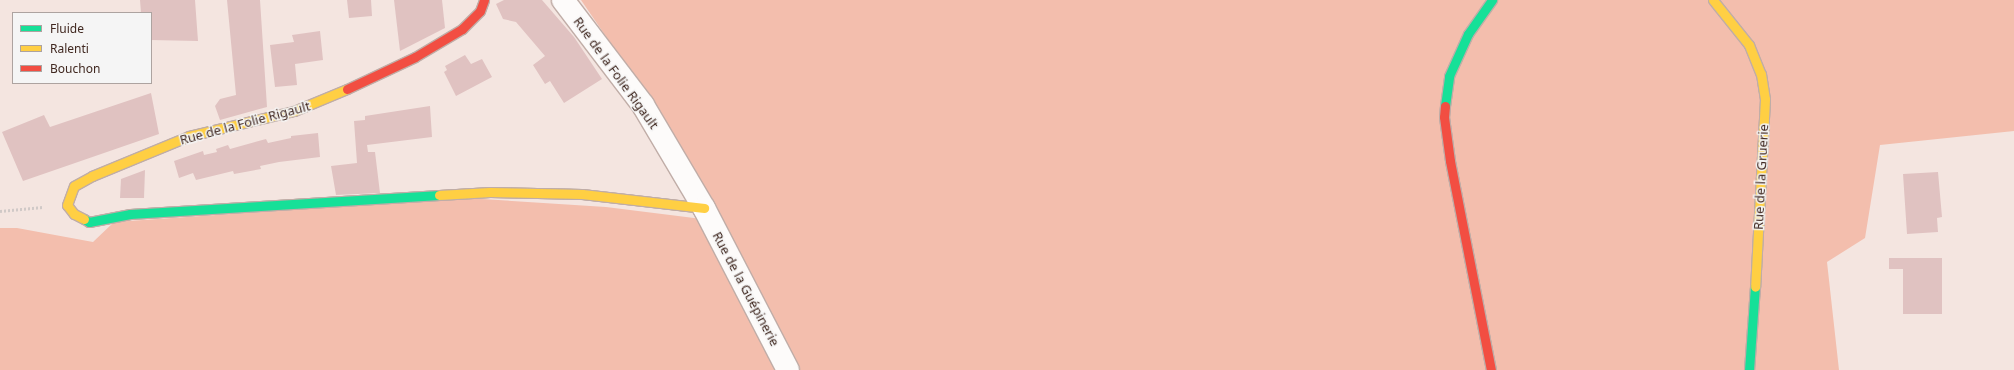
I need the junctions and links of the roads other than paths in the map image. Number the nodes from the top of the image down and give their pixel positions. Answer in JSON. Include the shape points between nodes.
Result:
{"nodes":[{"id":1,"x":484,"y":0,"type":"edge"},
{"id":2,"x":563,"y":0,"type":"edge"},
{"id":3,"x":1492,"y":0,"type":"edge"},
{"id":4,"x":1713,"y":0,"type":"edge"},
{"id":5,"x":704,"y":208,"type":"junction"},
{"id":6,"x":788,"y":370,"type":"edge"},
{"id":7,"x":1491,"y":370,"type":"edge"},
{"id":8,"x":1749,"y":370,"type":"edge"}],
"edges":[{"from":1,"to":5,"type":"street","name":"Rue de la Folie Rigault","via":[[480,11],[462,29],[415,57],[324,100],[294,111],[189,136],[92,176],[74,186],[67,205],[74,214],[90,222],[130,214],[490,192],[582,194]]},
{"from":2,"to":5,"type":"street","name":"Rue de la Folie Rigault","via":[[643,106]]},
{"from":3,"to":7,"type":"street","via":[[1468,34],[1449,76],[1444,117],[1450,161]]},
{"from":4,"to":8,"type":"street","name":"Rue de la Gruerie","via":[[1749,45],[1761,74],[1765,99],[1762,190]]},
{"from":5,"to":6,"type":"street","name":"Rue de la Guépinerie"}]}
